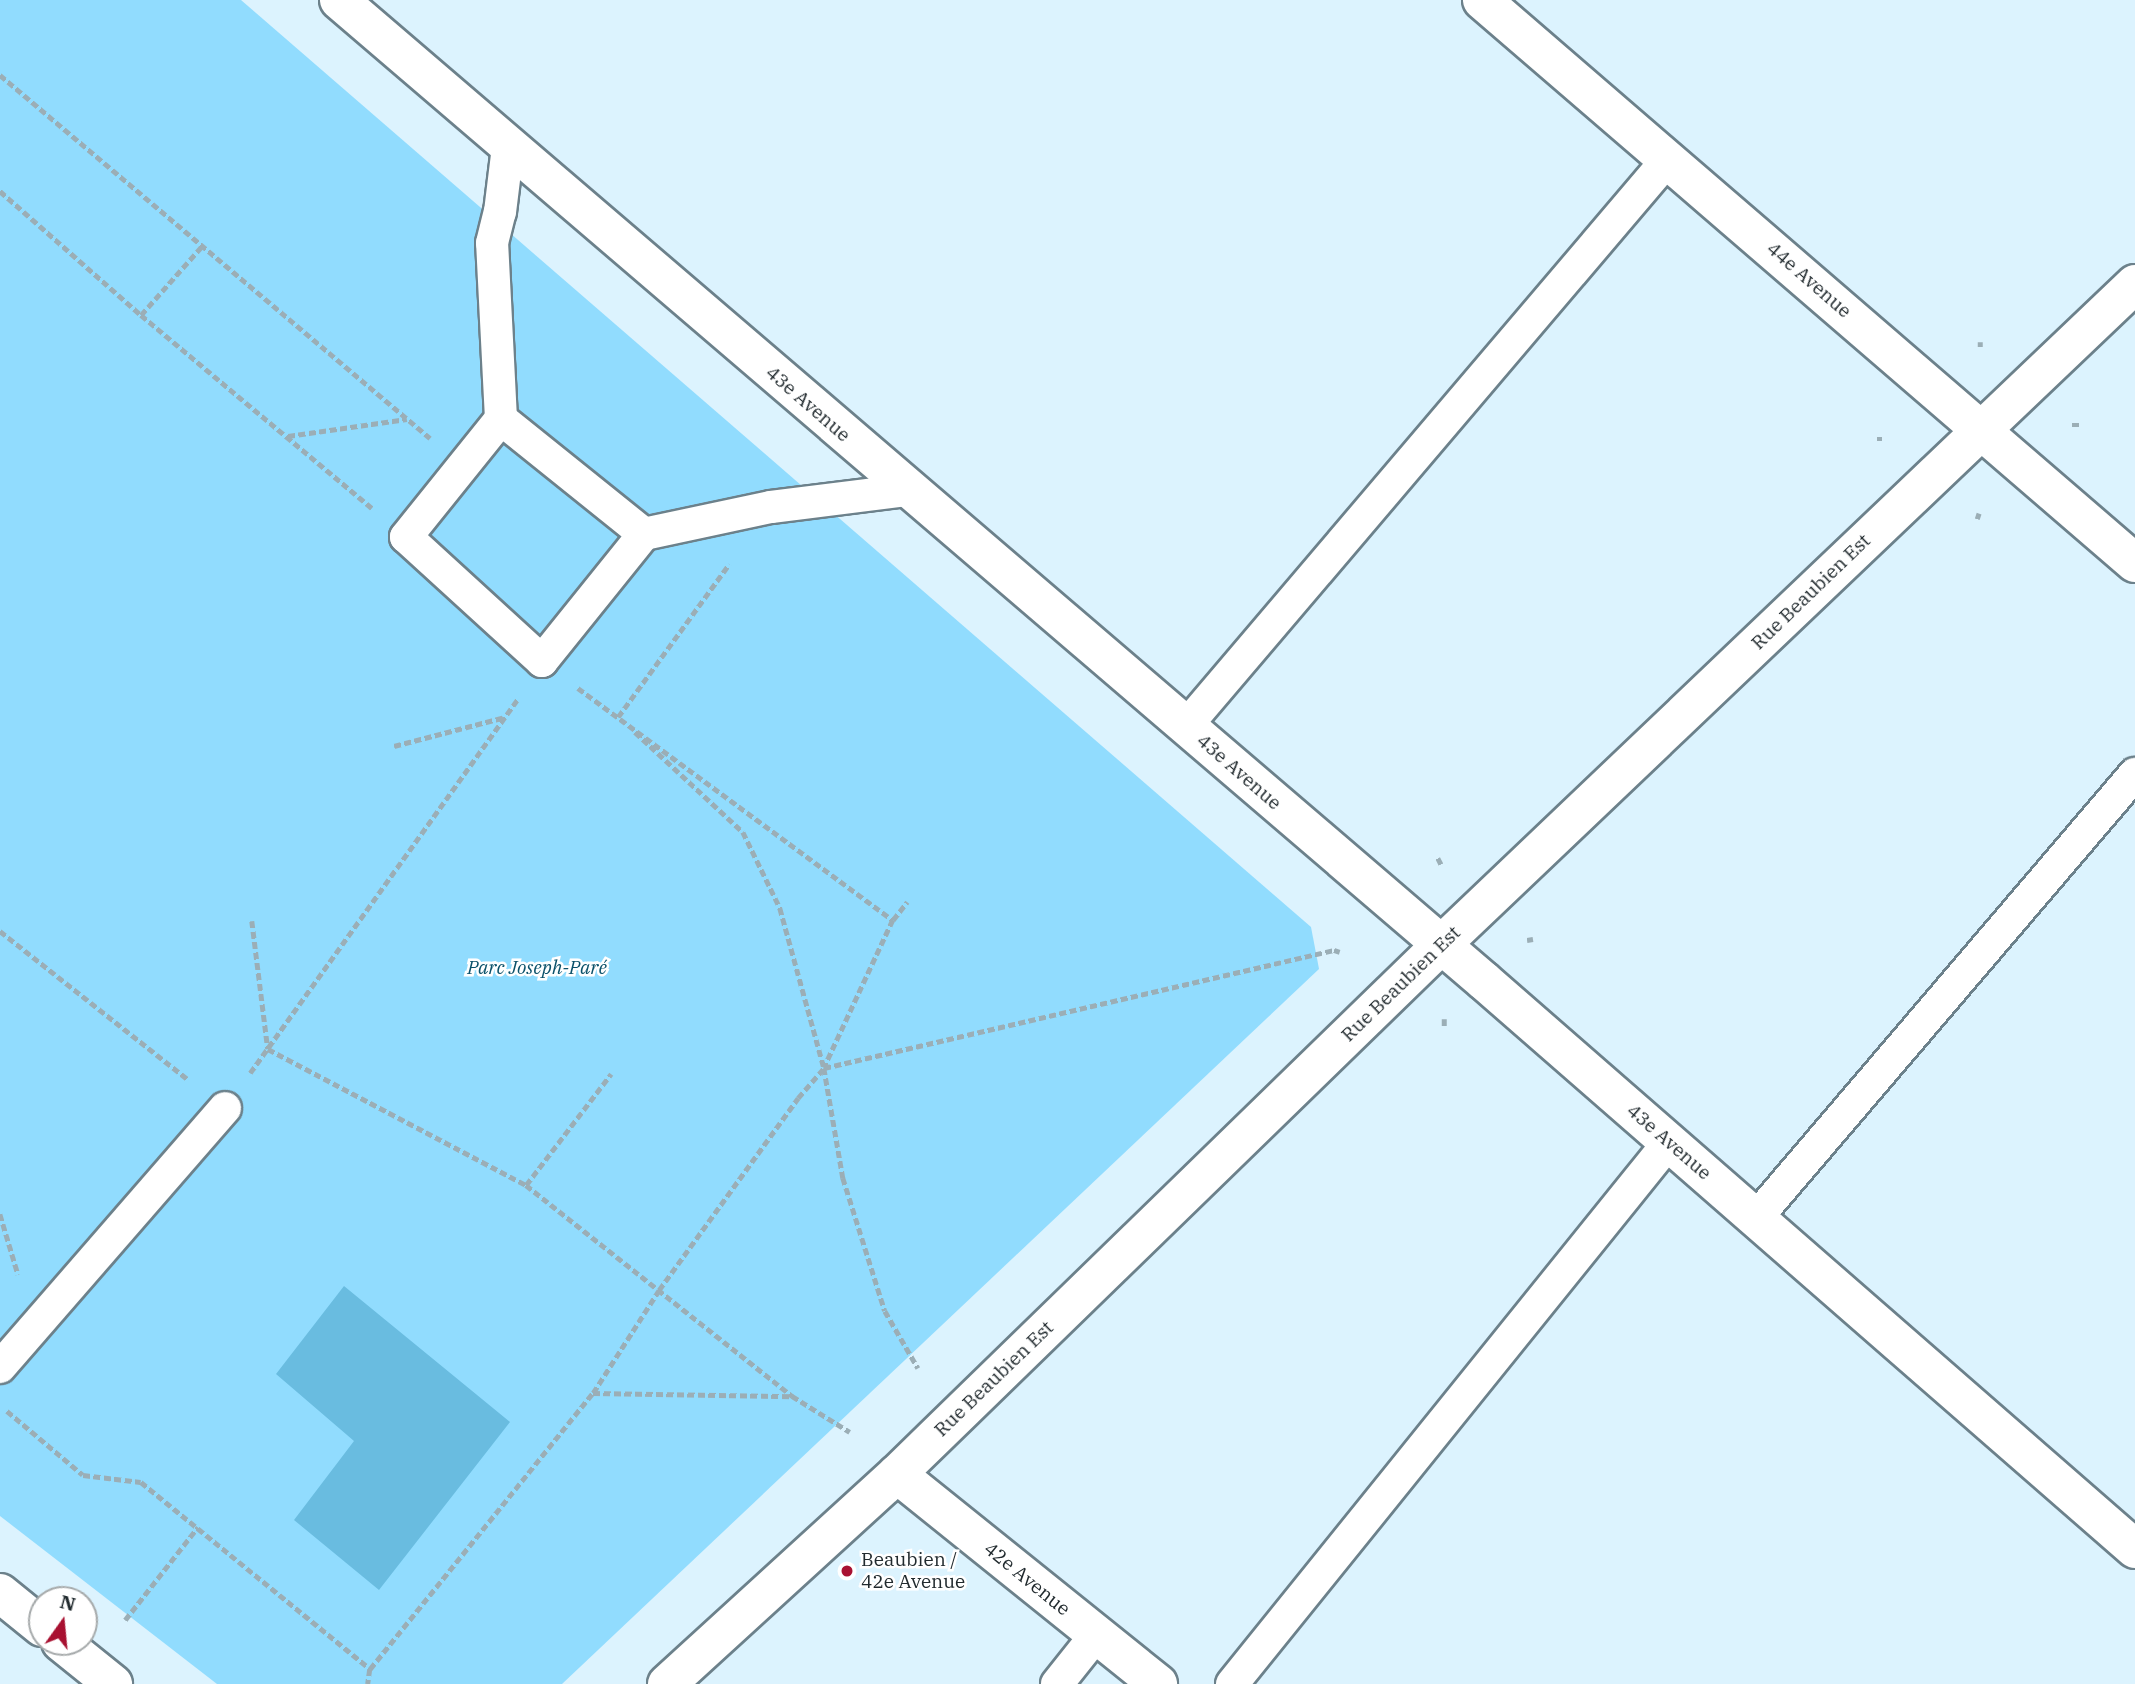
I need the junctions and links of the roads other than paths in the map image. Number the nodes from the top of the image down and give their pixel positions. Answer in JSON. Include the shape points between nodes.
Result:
{"nodes":[{"id":1,"x":340,"y":0,"type":"edge"},
{"id":2,"x":1482,"y":0,"type":"edge"},
{"id":3,"x":508,"y":147,"type":"junction"},
{"id":4,"x":1668,"y":159,"type":"junction"},
{"id":5,"x":2135,"y":284,"type":"edge"},
{"id":6,"x":501,"y":419,"type":"junction"},
{"id":7,"x":1981,"y":430,"type":"junction"},
{"id":8,"x":908,"y":490,"type":"junction"},
{"id":9,"x":645,"y":534,"type":"junction"},
{"id":10,"x":2135,"y":563,"type":"edge"},
{"id":11,"x":1186,"y":726,"type":"junction"},
{"id":12,"x":2135,"y":774,"type":"edge"},
{"id":13,"x":1442,"y":944,"type":"junction"},
{"id":14,"x":225,"y":1108,"type":"road end"},
{"id":15,"x":1669,"y":1142,"type":"junction"},
{"id":16,"x":1756,"y":1218,"type":"junction"},
{"id":17,"x":0,"y":1367,"type":"edge"},
{"id":18,"x":897,"y":1474,"type":"junction"},
{"id":19,"x":2135,"y":1549,"type":"edge"},
{"id":20,"x":0,"y":1592,"type":"edge"},
{"id":21,"x":28,"y":1615,"type":"edge"},
{"id":22,"x":1096,"y":1635,"type":"junction"},
{"id":23,"x":75,"y":1656,"type":"edge"},
{"id":24,"x":99,"y":1680,"type":"edge"},
{"id":25,"x":667,"y":1684,"type":"edge"},
{"id":26,"x":1057,"y":1684,"type":"edge"},
{"id":27,"x":1158,"y":1684,"type":"edge"},
{"id":28,"x":1232,"y":1684,"type":"edge"}],
"edges":[{"from":1,"to":3,"type":"street","name":"43e Avenue"},
{"from":2,"to":4,"type":"street","name":"44e Avenue"},
{"from":3,"to":6,"type":"lane","via":[[492,243]]},
{"from":3,"to":8,"type":"street","name":"43e Avenue"},
{"from":4,"to":7,"type":"street","name":"44e Avenue"},
{"from":4,"to":11,"type":"lane"},
{"from":5,"to":7,"type":"street","name":"Rue Beaubien Est"},
{"from":6,"to":9,"type":"lane"},
{"from":6,"to":9,"type":"lane","via":[[406,537],[542,662]]},
{"from":7,"to":10,"type":"street","name":"44e Avenue"},
{"from":7,"to":13,"type":"street","name":"Rue Beaubien Est"},
{"from":8,"to":9,"type":"lane","via":[[771,507]]},
{"from":8,"to":11,"type":"street","name":"43e Avenue"},
{"from":11,"to":13,"type":"street","name":"43e Avenue"},
{"from":12,"to":16,"type":"lane"},
{"from":13,"to":15,"type":"street","name":"43e Avenue"},
{"from":13,"to":18,"type":"street","name":"Rue Beaubien Est"},
{"from":14,"to":17,"type":"lane"},
{"from":15,"to":16,"type":"street","name":"43e Avenue"},
{"from":15,"to":28,"type":"lane"},
{"from":16,"to":19,"type":"street","name":"43e Avenue"},
{"from":18,"to":22,"type":"street","name":"42e Avenue"},
{"from":18,"to":25,"type":"street","name":"Rue Beaubien Est"},
{"from":20,"to":21,"type":"street"},
{"from":22,"to":26,"type":"lane"},
{"from":22,"to":27,"type":"street","name":"42e Avenue"},
{"from":23,"to":24,"type":"street"}]}
